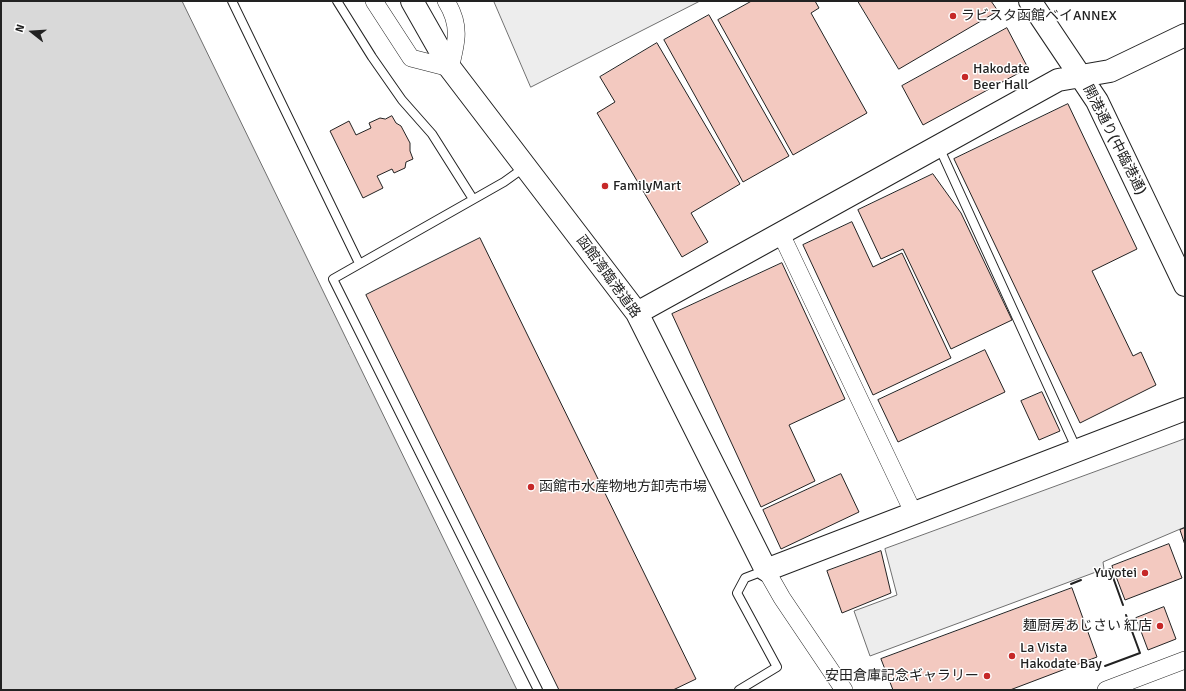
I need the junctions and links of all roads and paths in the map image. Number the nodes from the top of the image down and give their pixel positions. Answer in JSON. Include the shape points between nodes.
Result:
{"nodes":[{"id":1,"x":232,"y":1,"type":"edge"},
{"id":2,"x":336,"y":1,"type":"edge"},
{"id":3,"x":374,"y":1,"type":"edge"},
{"id":4,"x":412,"y":1,"type":"edge"},
{"id":5,"x":446,"y":1,"type":"edge"},
{"id":6,"x":1030,"y":1,"type":"edge"},
{"id":7,"x":1185,"y":35,"type":"edge"},
{"id":8,"x":450,"y":68,"type":"junction"},
{"id":9,"x":1082,"y":77,"type":"junction"},
{"id":10,"x":938,"y":145,"type":"junction"},
{"id":11,"x":525,"y":167,"type":"junction"},
{"id":12,"x":473,"y":199,"type":"junction"},
{"id":13,"x":781,"y":234,"type":"junction"},
{"id":14,"x":359,"y":263,"type":"junction"},
{"id":15,"x":1185,"y":285,"type":"edge"},
{"id":16,"x":636,"y":313,"type":"junction"},
{"id":17,"x":1185,"y":409,"type":"edge"},
{"id":18,"x":1078,"y":450,"type":"junction"},
{"id":19,"x":914,"y":514,"type":"junction"},
{"id":20,"x":766,"y":570,"type":"junction"},
{"id":21,"x":1185,"y":660,"type":"edge"},
{"id":22,"x":538,"y":690,"type":"edge"},
{"id":23,"x":739,"y":690,"type":"edge"},
{"id":24,"x":844,"y":690,"type":"edge"},
{"id":25,"x":1106,"y":690,"type":"edge"}],
"edges":[{"from":1,"to":14,"type":"lane"},
{"from":2,"to":12,"type":"lane","via":[[402,100],[432,134]]},
{"from":3,"to":8,"type":"street","via":[[411,58]]},
{"from":4,"to":8,"type":"street","name":"函館湾臨港道路"},
{"from":5,"to":8,"type":"street","via":[[457,26]]},
{"from":6,"to":9,"type":"street","name":"開港通り(中臨港通)"},
{"from":7,"to":9,"type":"street","via":[[1110,71]]},
{"from":8,"to":11,"type":"street","name":"函館湾臨港道路"},
{"from":9,"to":10,"type":"street","via":[[1058,80]]},
{"from":9,"to":15,"type":"street","name":"開港通り(中臨港通)","via":[[1097,101]]},
{"from":10,"to":13,"type":"street"},
{"from":10,"to":18,"type":"lane"},
{"from":11,"to":12,"type":"lane"},
{"from":11,"to":16,"type":"street","name":"函館湾臨港道路"},
{"from":12,"to":14,"type":"lane"},
{"from":13,"to":16,"type":"street"},
{"from":13,"to":19,"type":"street"},
{"from":14,"to":22,"type":"lane","via":[[333,279]]},
{"from":16,"to":20,"type":"street","name":"函館湾臨港道路"},
{"from":17,"to":18,"type":"street"},
{"from":18,"to":19,"type":"street"},
{"from":19,"to":20,"type":"street"},
{"from":20,"to":23,"type":"lane","via":[[745,578],[737,593],[777,667]]},
{"from":20,"to":24,"type":"street"},
{"from":21,"to":25,"type":"street"}]}
